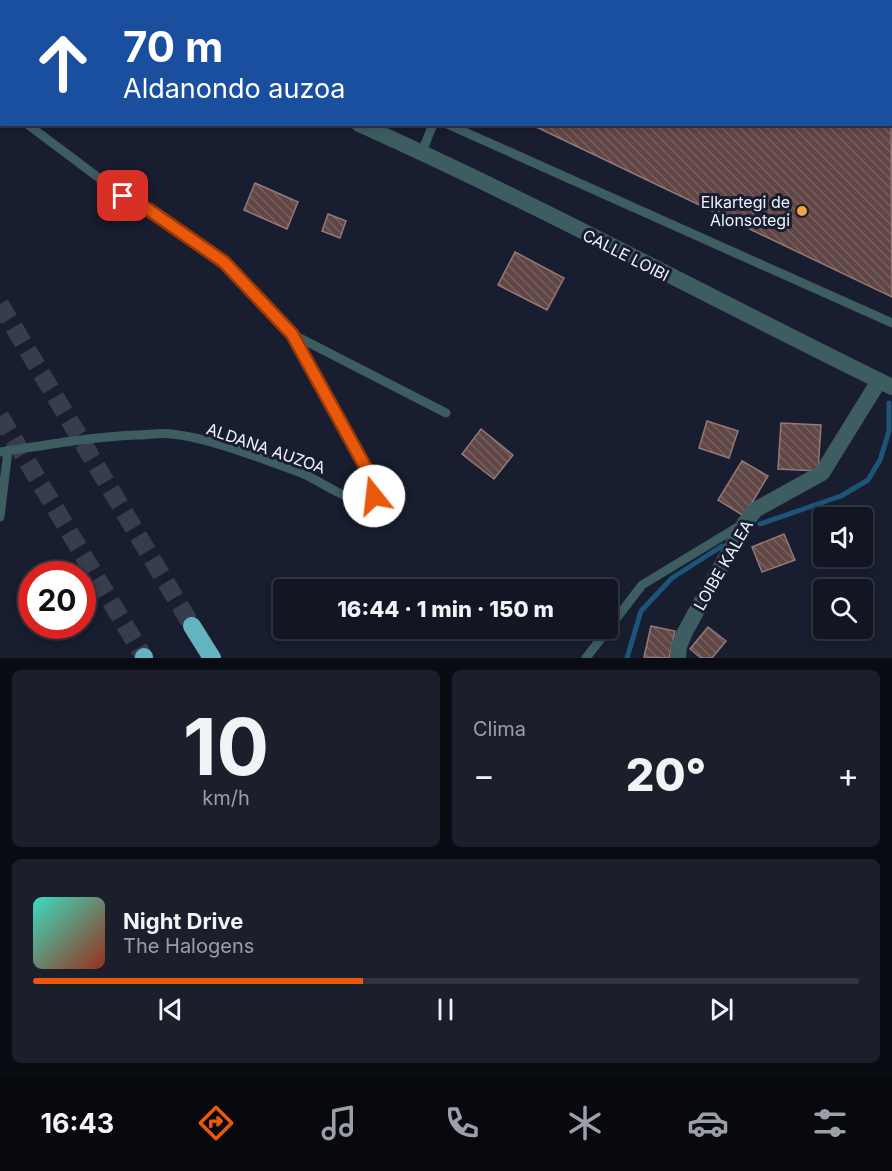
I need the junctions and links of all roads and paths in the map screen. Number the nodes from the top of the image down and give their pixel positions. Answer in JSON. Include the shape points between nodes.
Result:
{"nodes":[{"id":1,"x":30,"y":126,"type":"edge"},
{"id":2,"x":364,"y":126,"type":"edge"},
{"id":3,"x":432,"y":126,"type":"edge"},
{"id":4,"x":451,"y":126,"type":"edge"},
{"id":5,"x":422,"y":152,"type":"junction"},
{"id":6,"x":892,"y":323,"type":"edge"},
{"id":7,"x":292,"y":334,"type":"junction"},
{"id":8,"x":886,"y":384,"type":"edge"},
{"id":9,"x":446,"y":413,"type":"dead end"},
{"id":10,"x":4,"y":451,"type":"edge"},
{"id":11,"x":0,"y":517,"type":"edge"},
{"id":12,"x":745,"y":523,"type":"junction"},
{"id":13,"x":192,"y":626,"type":"tunnel mouth"},
{"id":14,"x":212,"y":658,"type":"edge"},
{"id":15,"x":586,"y":658,"type":"edge"},
{"id":16,"x":678,"y":658,"type":"edge"}],
"edges":[{"from":1,"to":7,"type":"lane","via":[[123,196],[224,262]]},
{"from":2,"to":5,"type":"street","name":"CALLE LOIBI"},
{"from":3,"to":5,"type":"lane"},
{"from":4,"to":6,"type":"lane"},
{"from":5,"to":8,"type":"street","name":"CALLE LOIBI"},
{"from":7,"to":9,"type":"lane"},
{"from":7,"to":10,"type":"lane","name":"ALDANA AUZOA","via":[[372,479],[374,496],[368,499],[347,495],[306,474],[220,445],[171,433],[115,436]]},
{"from":8,"to":12,"type":"street","name":"LOIBE KALEA","via":[[822,472],[755,510]]},
{"from":10,"to":11,"type":"lane"},
{"from":12,"to":15,"type":"lane","via":[[642,585]]},
{"from":12,"to":16,"type":"street","name":"LOIBE KALEA","via":[[685,632]]},
{"from":13,"to":14,"type":"highway"}]}
